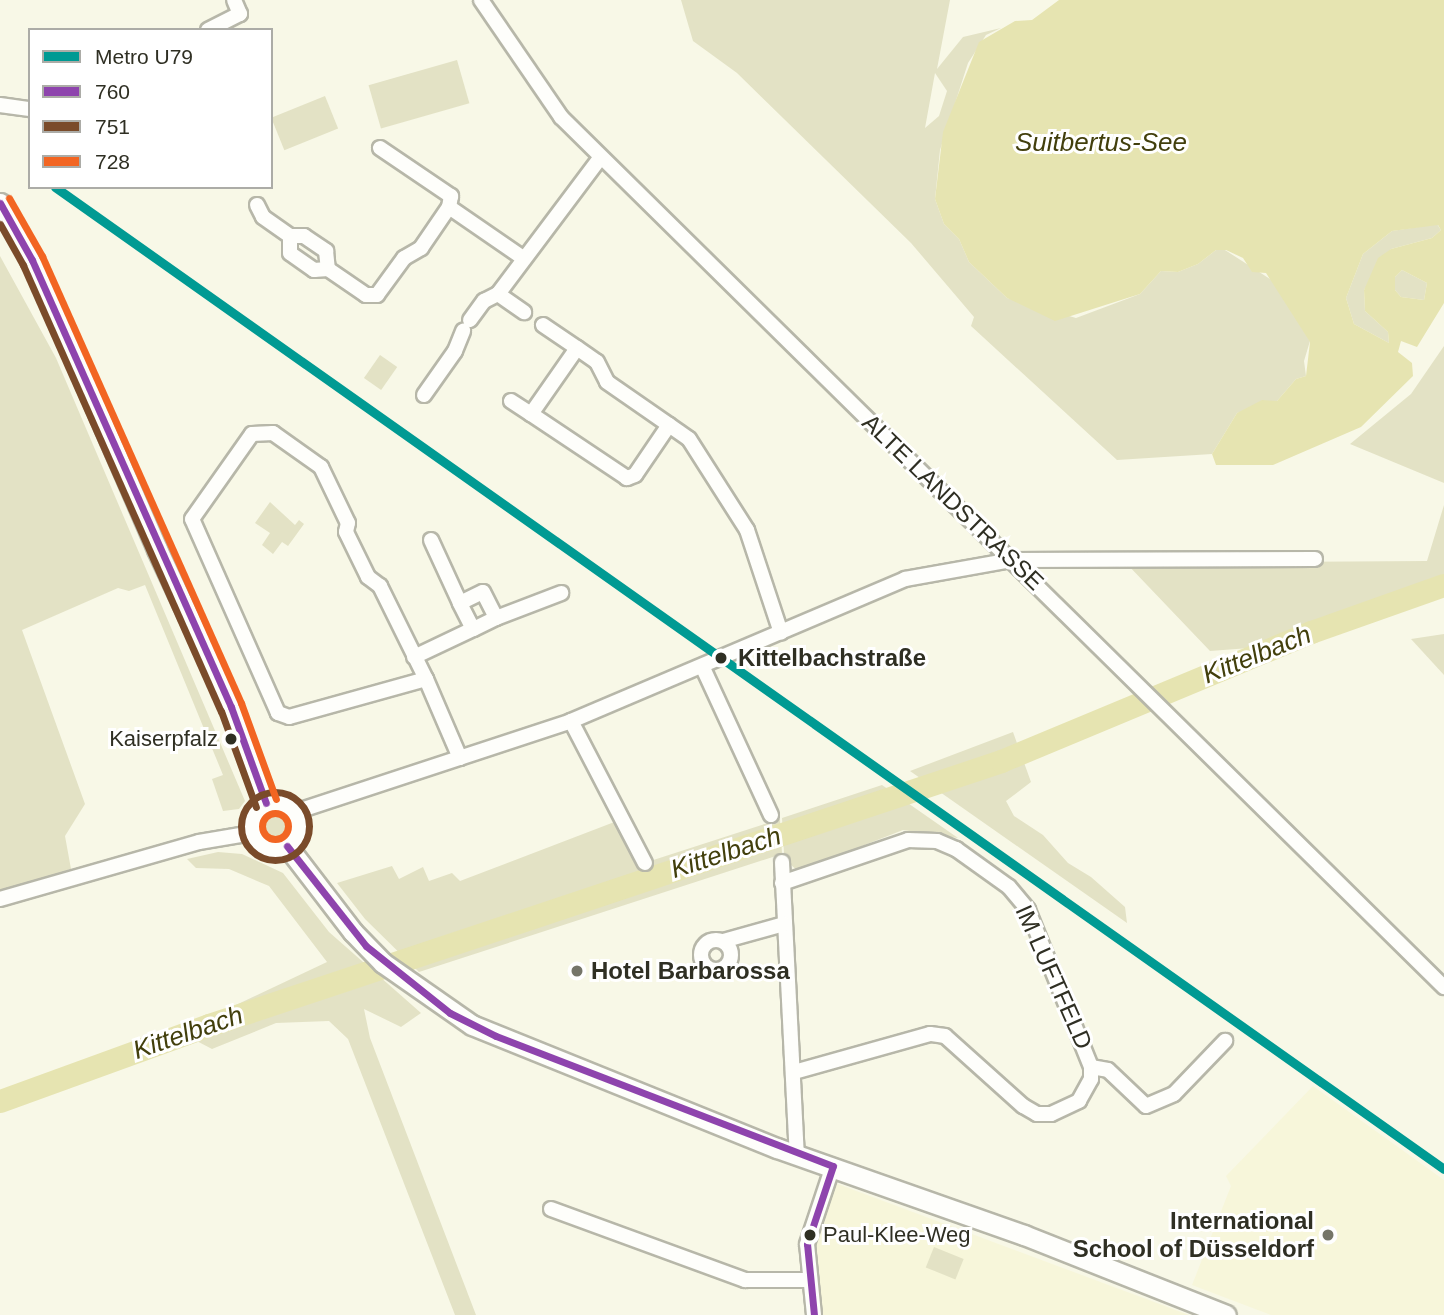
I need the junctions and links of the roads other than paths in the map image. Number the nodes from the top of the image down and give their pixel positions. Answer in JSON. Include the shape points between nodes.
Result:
{"nodes":[{"id":1,"x":234,"y":0,"type":"edge"},
{"id":2,"x":481,"y":0,"type":"edge"},
{"id":3,"x":212,"y":28,"type":"edge"},
{"id":4,"x":0,"y":105,"type":"edge"},
{"id":5,"x":28,"y":108,"type":"edge"},
{"id":6,"x":380,"y":148,"type":"dead end"},
{"id":7,"x":601,"y":157,"type":"junction"},
{"id":8,"x":0,"y":203,"type":"edge"},
{"id":9,"x":257,"y":205,"type":"dead end"},
{"id":10,"x":449,"y":207,"type":"junction"},
{"id":11,"x":290,"y":236,"type":"junction"},
{"id":12,"x":523,"y":258,"type":"junction"},
{"id":13,"x":328,"y":269,"type":"junction"},
{"id":14,"x":498,"y":294,"type":"junction"},
{"id":15,"x":524,"y":312,"type":"dead end"},
{"id":16,"x":543,"y":325,"type":"dead end"},
{"id":17,"x":577,"y":348,"type":"junction"},
{"id":18,"x":424,"y":395,"type":"dead end"},
{"id":19,"x":511,"y":401,"type":"dead end"},
{"id":20,"x":531,"y":414,"type":"junction"},
{"id":21,"x":669,"y":425,"type":"junction"},
{"id":22,"x":431,"y":540,"type":"dead end"},
{"id":23,"x":1315,"y":559,"type":"dead end"},
{"id":24,"x":1012,"y":560,"type":"junction"},
{"id":25,"x":562,"y":593,"type":"dead end"},
{"id":26,"x":460,"y":603,"type":"junction"},
{"id":27,"x":496,"y":618,"type":"junction"},
{"id":28,"x":473,"y":629,"type":"junction"},
{"id":29,"x":780,"y":633,"type":"junction"},
{"id":30,"x":414,"y":657,"type":"junction"},
{"id":31,"x":703,"y":668,"type":"junction"},
{"id":32,"x":426,"y":679,"type":"junction"},
{"id":33,"x":571,"y":721,"type":"junction"},
{"id":34,"x":460,"y":758,"type":"junction"},
{"id":35,"x":266,"y":803,"type":"junction"},
{"id":36,"x":295,"y":812,"type":"junction"},
{"id":37,"x":771,"y":816,"type":"dead end"},
{"id":38,"x":251,"y":833,"type":"junction"},
{"id":39,"x":287,"y":846,"type":"junction"},
{"id":40,"x":782,"y":862,"type":"dead end"},
{"id":41,"x":645,"y":863,"type":"dead end"},
{"id":42,"x":782,"y":883,"type":"junction"},
{"id":43,"x":0,"y":899,"type":"edge"},
{"id":44,"x":785,"y":924,"type":"junction"},
{"id":45,"x":723,"y":941,"type":"dead end"},
{"id":46,"x":1444,"y":987,"type":"edge"},
{"id":47,"x":1225,"y":1041,"type":"dead end"},
{"id":48,"x":1091,"y":1067,"type":"junction"},
{"id":49,"x":794,"y":1072,"type":"junction"},
{"id":50,"x":797,"y":1154,"type":"junction"},
{"id":51,"x":833,"y":1166,"type":"junction"},
{"id":52,"x":551,"y":1209,"type":"dead end"},
{"id":53,"x":810,"y":1280,"type":"junction"},
{"id":54,"x":814,"y":1315,"type":"edge"},
{"id":55,"x":1226,"y":1315,"type":"edge"}],
"edges":[{"from":1,"to":3,"type":"street","via":[[240,14]]},
{"from":2,"to":7,"type":"street","name":"ALTE LANDSTRASSE","via":[[542,92]]},
{"from":4,"to":5,"type":"street"},
{"from":6,"to":10,"type":"street","via":[[451,196]]},
{"from":7,"to":12,"type":"street"},
{"from":7,"to":24,"type":"street","name":"ALTE LANDSTRASSE"},
{"from":8,"to":35,"type":"main road","via":[[32,260],[157,550],[231,707]]},
{"from":9,"to":11,"type":"street","via":[[262,217]]},
{"from":10,"to":12,"type":"street"},
{"from":10,"to":13,"type":"street","via":[[421,248],[404,258],[377,295],[366,295]]},
{"from":11,"to":13,"type":"street","via":[[304,236],[326,251]]},
{"from":11,"to":13,"type":"street","via":[[290,253],[314,270]]},
{"from":12,"to":14,"type":"street"},
{"from":14,"to":15,"type":"street"},
{"from":14,"to":18,"type":"street","via":[[484,301]]},
{"from":16,"to":17,"type":"street"},
{"from":17,"to":20,"type":"street"},
{"from":17,"to":21,"type":"street","via":[[597,362],[607,382]]},
{"from":19,"to":20,"type":"street"},
{"from":20,"to":21,"type":"street","via":[[627,478],[635,475]]},
{"from":21,"to":29,"type":"street","via":[[698,450],[747,530]]},
{"from":22,"to":26,"type":"street"},
{"from":23,"to":24,"type":"street"},
{"from":24,"to":29,"type":"street","via":[[905,579]]},
{"from":24,"to":46,"type":"street","name":"ALTE LANDSTRASSE"},
{"from":25,"to":27,"type":"street"},
{"from":26,"to":27,"type":"street","via":[[483,592]]},
{"from":26,"to":28,"type":"street"},
{"from":27,"to":28,"type":"street"},
{"from":28,"to":30,"type":"street"},
{"from":29,"to":31,"type":"street"},
{"from":30,"to":32,"type":"street"},
{"from":30,"to":32,"type":"street","via":[[380,586],[368,577],[321,467],[273,433],[253,434],[191,519],[275,708],[289,717]]},
{"from":31,"to":33,"type":"street"},
{"from":31,"to":37,"type":"street"},
{"from":32,"to":34,"type":"street"},
{"from":33,"to":34,"type":"street"},
{"from":33,"to":41,"type":"street"},
{"from":34,"to":36,"type":"street"},
{"from":35,"to":36,"type":"main road","via":[[281,802]]},
{"from":35,"to":38,"type":"main road","via":[[253,816]]},
{"from":36,"to":39,"type":"main road","via":[[298,832]]},
{"from":38,"to":39,"type":"main road","via":[[270,849]]},
{"from":38,"to":43,"type":"street","via":[[199,842]]},
{"from":39,"to":50,"type":"main road","via":[[366,946],[450,1013],[496,1036]]},
{"from":40,"to":42,"type":"street"},
{"from":42,"to":44,"type":"street"},
{"from":42,"to":48,"type":"street","name":"IM LUFTFELD","via":[[920,838],[956,849],[1009,887],[1028,910]]},
{"from":44,"to":45,"type":"street"},
{"from":44,"to":49,"type":"street"},
{"from":47,"to":48,"type":"street","name":"IM LUFTFELD","via":[[1174,1094],[1146,1106],[1108,1070]]},
{"from":48,"to":49,"type":"street","name":"IM LUFTFELD","via":[[1091,1079],[1079,1101],[1051,1114],[1037,1114],[1023,1106],[945,1036],[930,1034]]},
{"from":49,"to":50,"type":"street"},
{"from":50,"to":51,"type":"main road"},
{"from":51,"to":53,"type":"street","via":[[807,1244]]},
{"from":51,"to":55,"type":"main road"},
{"from":52,"to":53,"type":"street","via":[[745,1280]]},
{"from":53,"to":54,"type":"street"}]}
